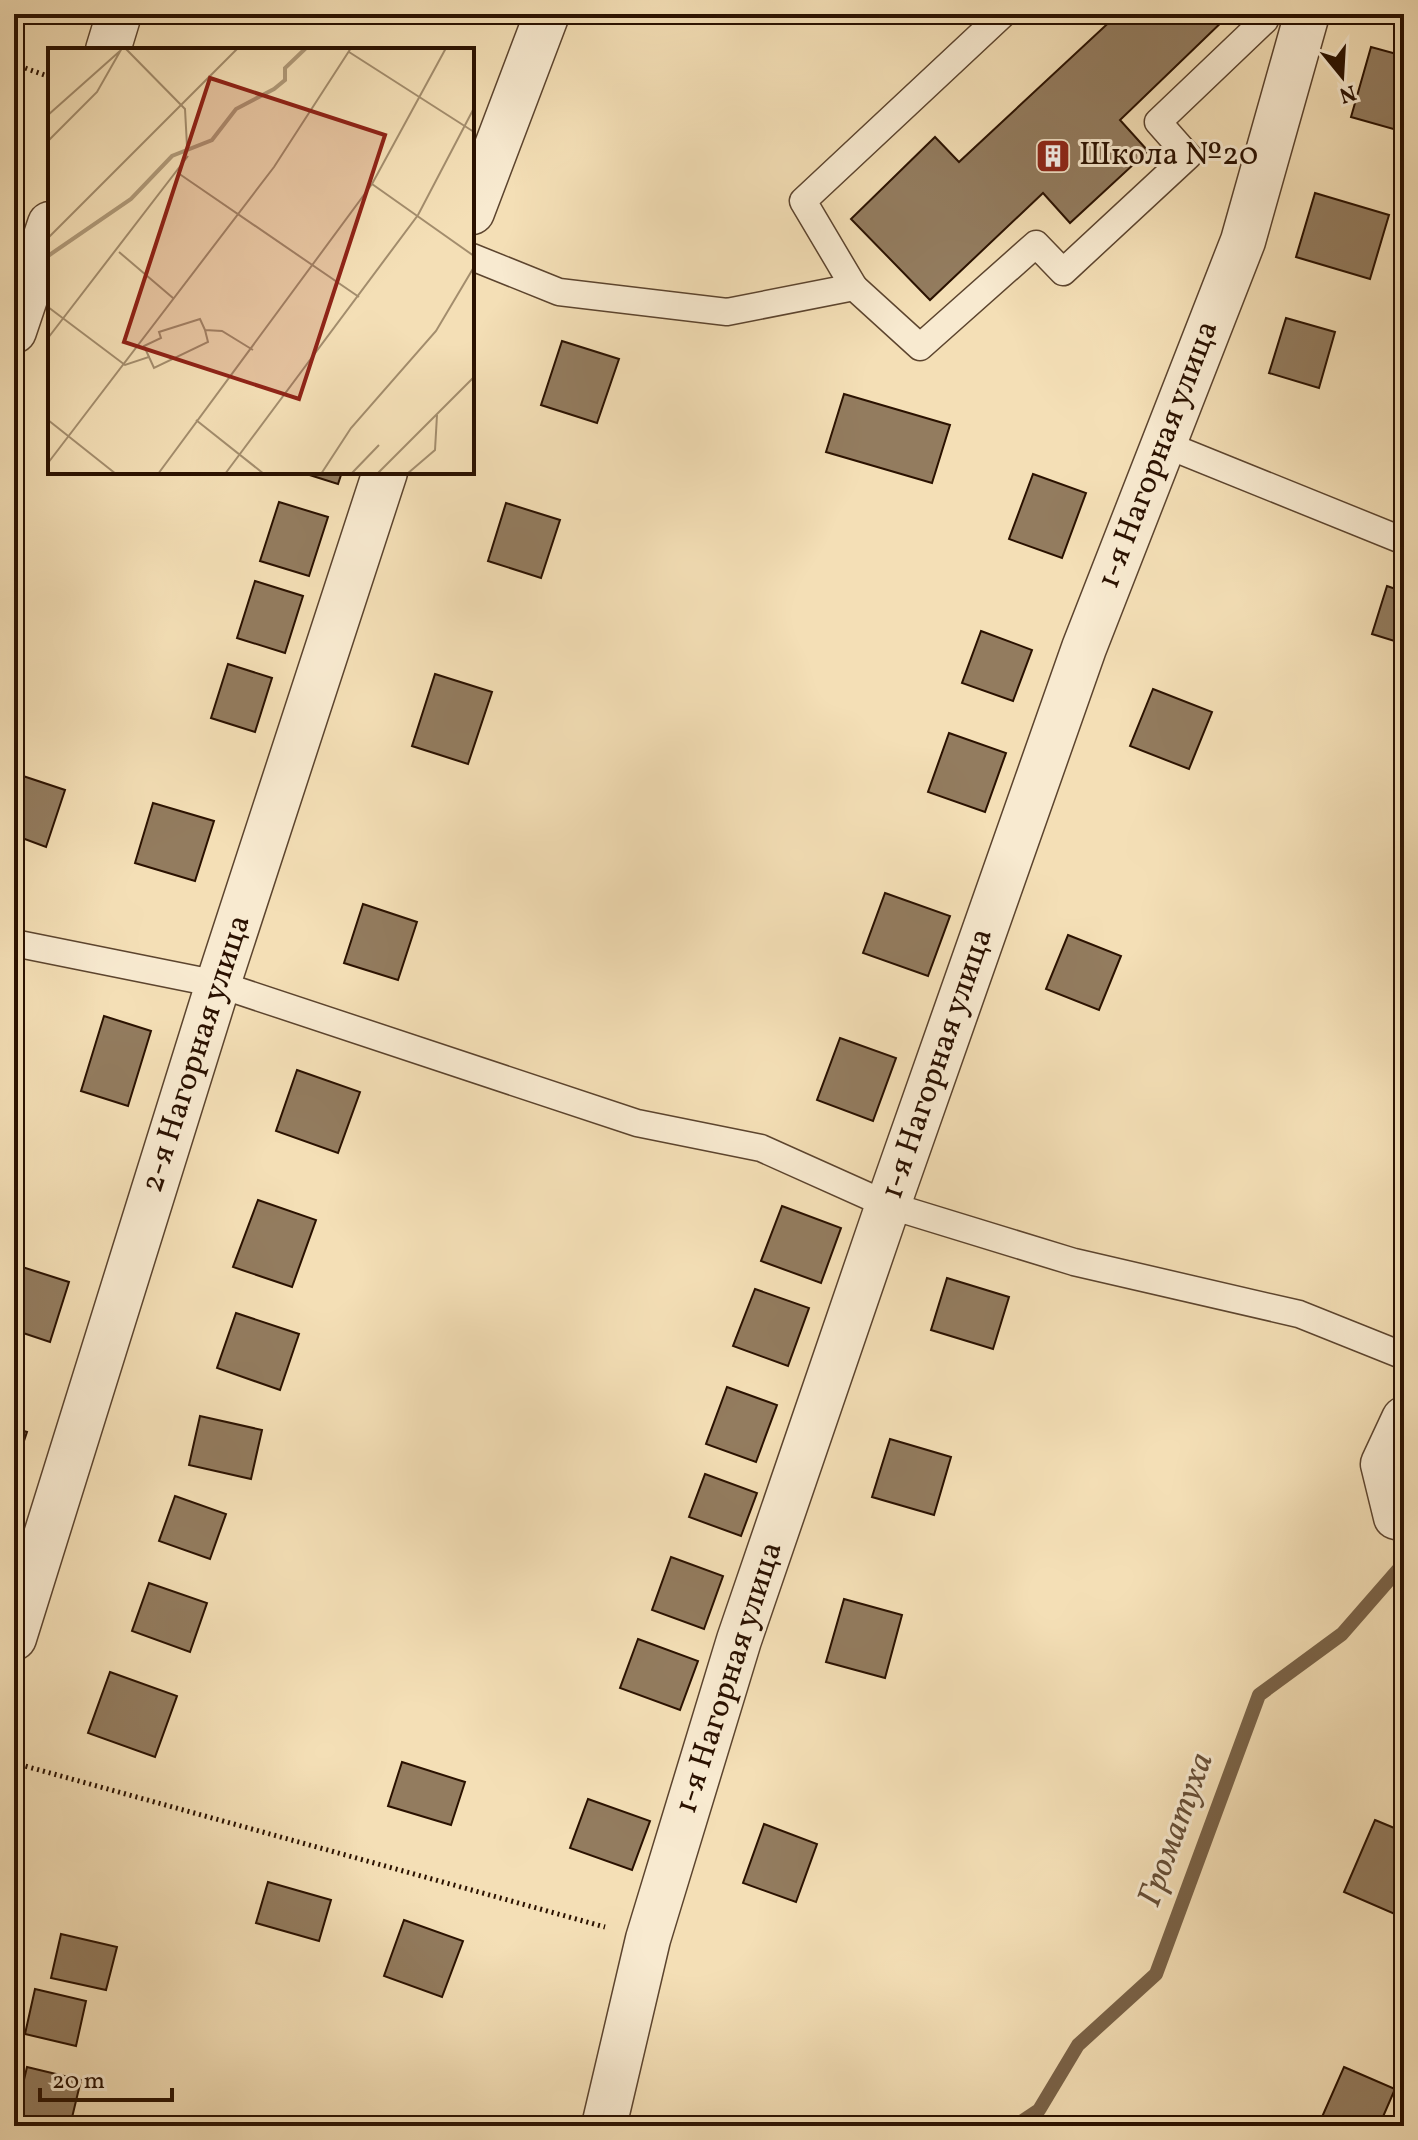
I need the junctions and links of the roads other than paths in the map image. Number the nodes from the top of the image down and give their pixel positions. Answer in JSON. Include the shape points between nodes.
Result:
{"nodes":[{"id":1,"x":119,"y":14,"type":"edge"},
{"id":2,"x":547,"y":14,"type":"edge"},
{"id":3,"x":1003,"y":14,"type":"edge"},
{"id":4,"x":1260,"y":14,"type":"edge"},
{"id":5,"x":1307,"y":14,"type":"edge"},
{"id":6,"x":109,"y":48,"type":"edge"},
{"id":7,"x":474,"y":207,"type":"edge"},
{"id":8,"x":48,"y":230,"type":"edge"},
{"id":9,"x":474,"y":258,"type":"edge"},
{"id":10,"x":854,"y":287,"type":"junction"},
{"id":11,"x":14,"y":331,"type":"edge"},
{"id":12,"x":1164,"y":444,"type":"junction"},
{"id":13,"x":384,"y":474,"type":"edge"},
{"id":14,"x":1404,"y":541,"type":"edge"},
{"id":15,"x":14,"y":943,"type":"edge"},
{"id":16,"x":218,"y":984,"type":"junction"},
{"id":17,"x":888,"y":1205,"type":"junction"},
{"id":18,"x":1404,"y":1356,"type":"edge"},
{"id":19,"x":1404,"y":1419,"type":"edge"},
{"id":20,"x":1396,"y":1517,"type":"dead end"},
{"id":21,"x":14,"y":1638,"type":"edge"},
{"id":22,"x":604,"y":2126,"type":"edge"}],
"edges":[{"from":1,"to":6,"type":"street"},
{"from":2,"to":7,"type":"street"},
{"from":3,"to":10,"type":"lane","via":[[803,201]]},
{"from":4,"to":10,"type":"lane","via":[[1265,20],[1158,122],[1188,156],[1063,272],[1036,244],[920,347]]},
{"from":5,"to":12,"type":"street","name":"1-я Нагорная улица","via":[[1243,241]]},
{"from":8,"to":11,"type":"street"},
{"from":9,"to":10,"type":"lane","via":[[559,292],[727,312]]},
{"from":12,"to":14,"type":"lane"},
{"from":12,"to":17,"type":"street","name":"1-я Нагорная улица","via":[[1084,648]]},
{"from":13,"to":16,"type":"street","name":"2-я Нагорная улица"},
{"from":15,"to":16,"type":"lane"},
{"from":16,"to":17,"type":"lane","via":[[637,1123],[761,1148]]},
{"from":16,"to":21,"type":"street","name":"2-я Нагорная улица"},
{"from":17,"to":18,"type":"lane","via":[[1074,1262],[1299,1314]]},
{"from":17,"to":22,"type":"street","name":"1-я Нагорная улица","via":[[739,1640],[648,1939]]},
{"from":19,"to":20,"type":"street","via":[[1383,1464]]}]}
